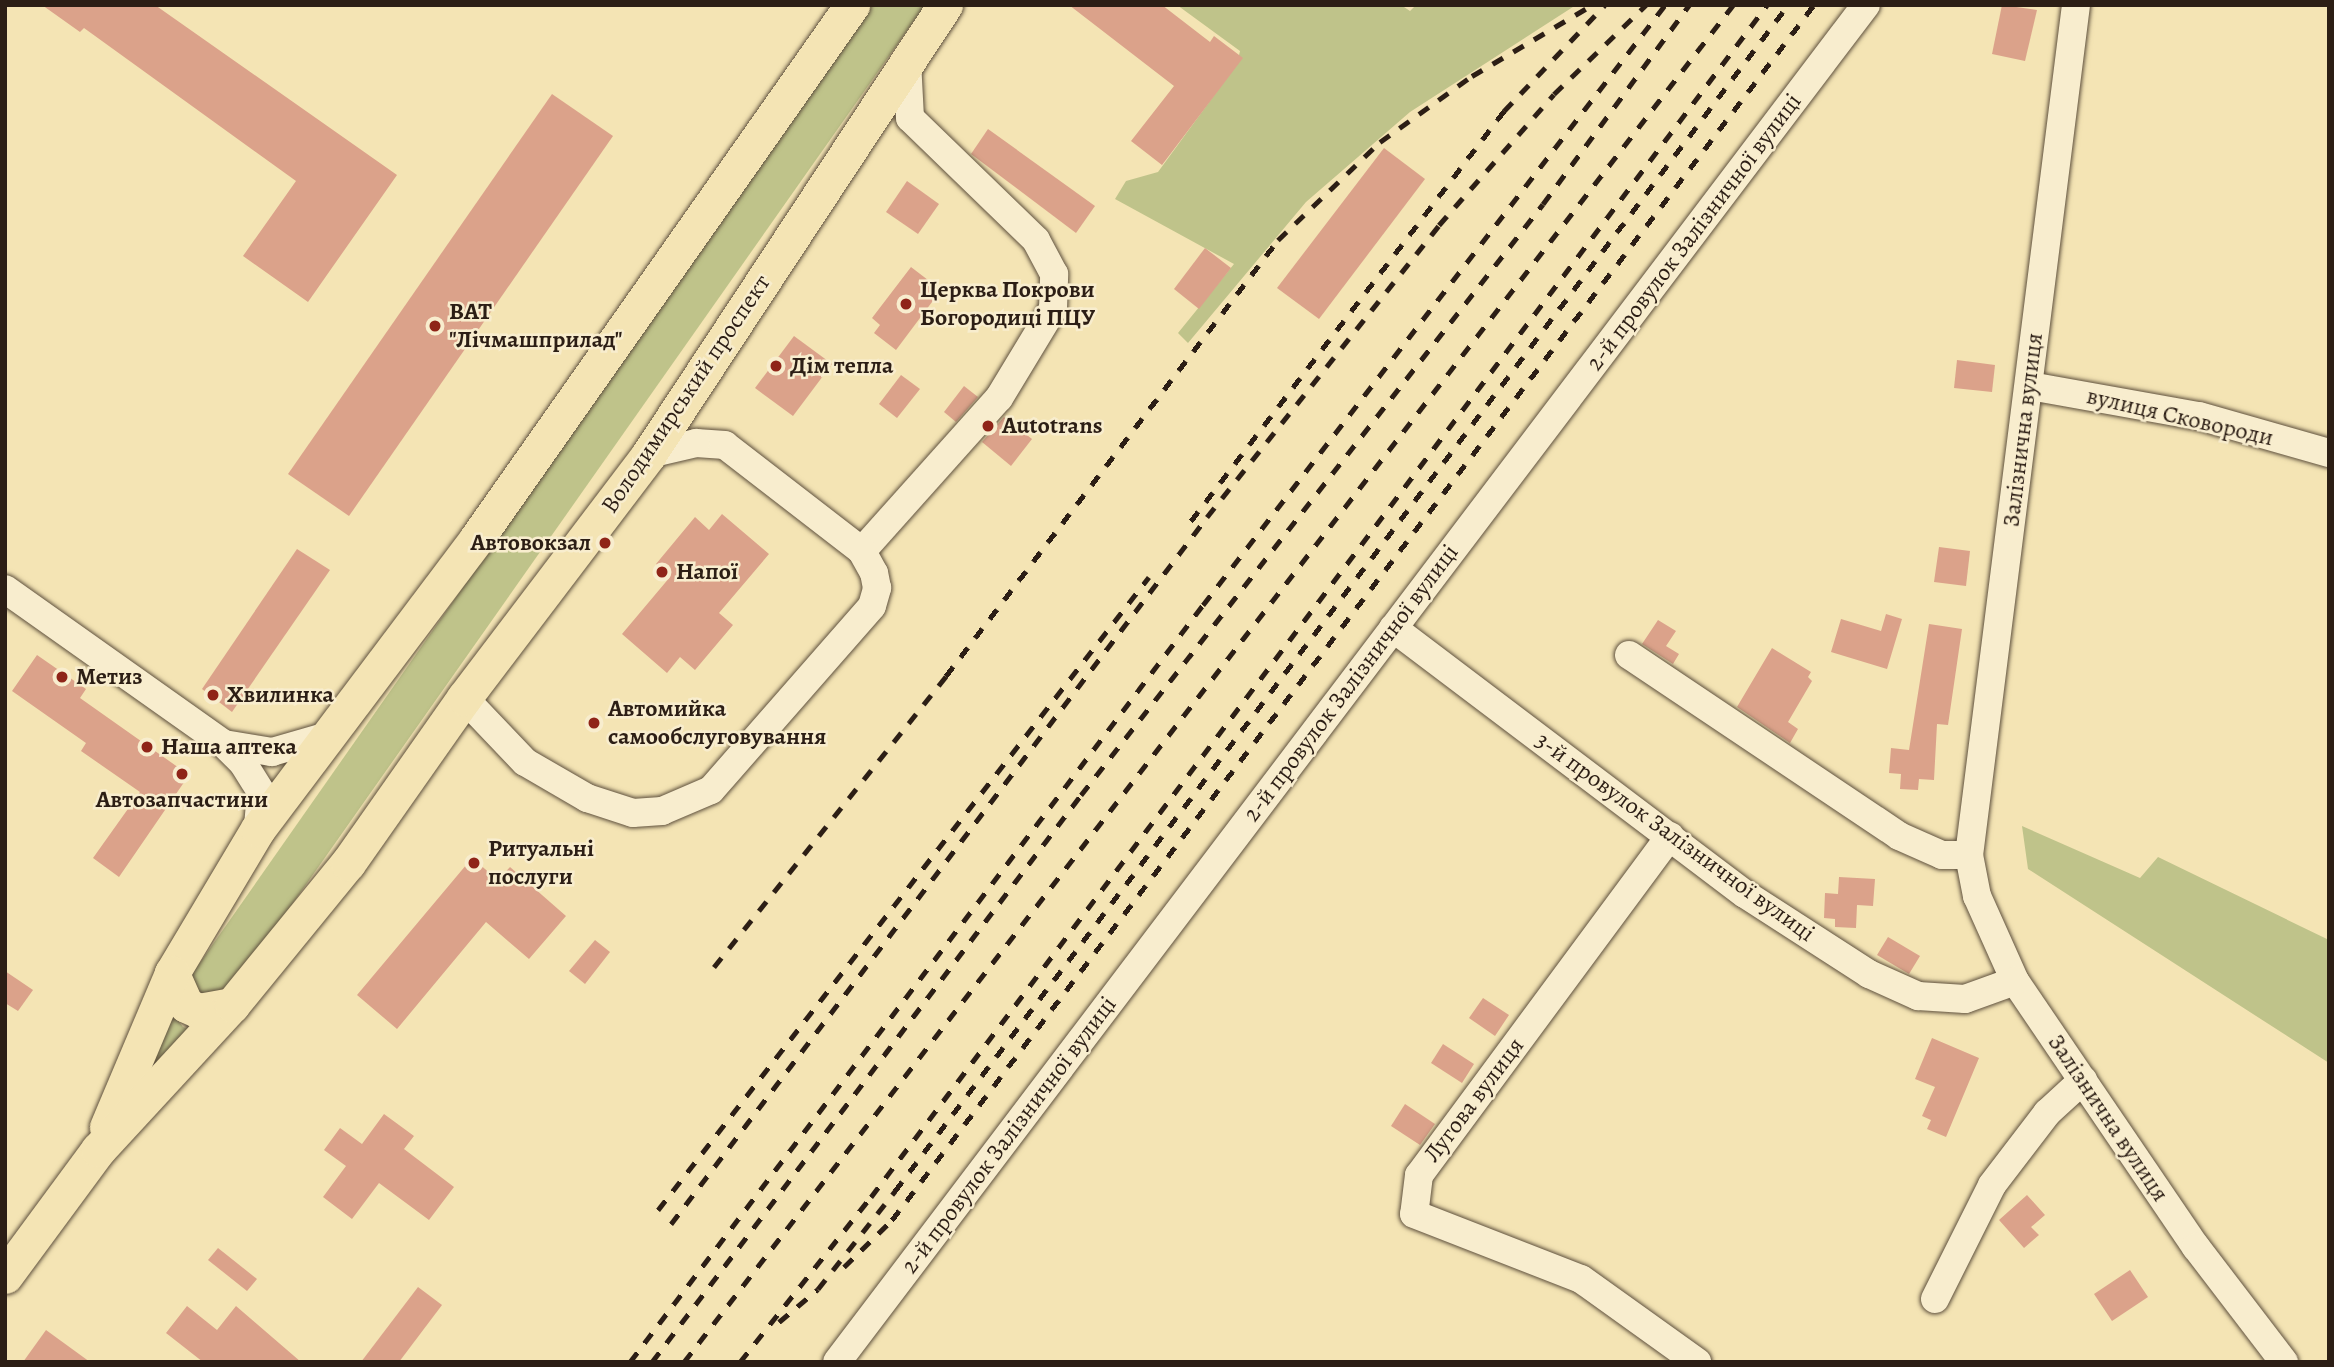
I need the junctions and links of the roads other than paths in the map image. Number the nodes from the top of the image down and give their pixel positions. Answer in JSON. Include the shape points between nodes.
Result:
{"nodes":[{"id":1,"x":852,"y":5,"type":"edge"},
{"id":2,"x":946,"y":5,"type":"edge"},
{"id":3,"x":1866,"y":5,"type":"edge"},
{"id":4,"x":2076,"y":5,"type":"edge"},
{"id":5,"x":908,"y":61,"type":"junction"},
{"id":6,"x":2031,"y":386,"type":"junction"},
{"id":7,"x":2329,"y":453,"type":"edge"},
{"id":8,"x":649,"y":454,"type":"junction"},
{"id":9,"x":862,"y":551,"type":"junction"},
{"id":10,"x":5,"y":589,"type":"edge"},
{"id":11,"x":1393,"y":628,"type":"junction"},
{"id":12,"x":1629,"y":655,"type":"dead end"},
{"id":13,"x":464,"y":698,"type":"junction"},
{"id":14,"x":324,"y":737,"type":"junction"},
{"id":15,"x":224,"y":744,"type":"junction"},
{"id":16,"x":272,"y":752,"type":"junction"},
{"id":17,"x":252,"y":776,"type":"junction"},
{"id":18,"x":258,"y":830,"type":"junction"},
{"id":19,"x":1670,"y":836,"type":"junction"},
{"id":20,"x":1969,"y":855,"type":"junction"},
{"id":21,"x":172,"y":973,"type":"junction"},
{"id":22,"x":2015,"y":981,"type":"junction"},
{"id":23,"x":232,"y":1005,"type":"junction"},
{"id":24,"x":2083,"y":1080,"type":"junction"},
{"id":25,"x":98,"y":1150,"type":"junction"},
{"id":26,"x":5,"y":1276,"type":"edge"},
{"id":27,"x":1935,"y":1298,"type":"dead end"},
{"id":28,"x":837,"y":1362,"type":"edge"},
{"id":29,"x":1697,"y":1362,"type":"edge"},
{"id":30,"x":2284,"y":1362,"type":"edge"}],
"edges":[{"from":1,"to":14,"type":"main road","name":"Володимирський проспект","via":[[477,538]]},
{"from":2,"to":5,"type":"main road","name":"Володимирський проспект"},
{"from":3,"to":11,"type":"street","name":"2-й провулок Залізничної вулиці"},
{"from":4,"to":6,"type":"street","name":"Залізнична вулиця"},
{"from":5,"to":8,"type":"main road","name":"Володимирський проспект"},
{"from":5,"to":9,"type":"street","via":[[910,118],[1037,240],[1054,274],[1053,309],[999,398]]},
{"from":6,"to":7,"type":"street","name":"вулиця Сковороди","via":[[2199,416]]},
{"from":6,"to":20,"type":"street","name":"Залізнична вулиця"},
{"from":8,"to":9,"type":"street","via":[[696,443],[725,444]]},
{"from":8,"to":13,"type":"main road","name":"Володимирський проспект"},
{"from":9,"to":13,"type":"street","via":[[877,588],[872,606],[711,790],[689,802],[633,813],[587,799],[525,762]]},
{"from":10,"to":15,"type":"street"},
{"from":11,"to":19,"type":"street","name":"3-й провулок Залізничної вулиці"},
{"from":11,"to":28,"type":"street","name":"2-й провулок Залізничної вулиці"},
{"from":12,"to":20,"type":"street","via":[[1899,836],[1942,855]]},
{"from":13,"to":23,"type":"main road","name":"Володимирський проспект","via":[[348,863]]},
{"from":14,"to":16,"type":"street"},
{"from":14,"to":18,"type":"main road","name":"Володимирський проспект"},
{"from":15,"to":16,"type":"street"},
{"from":15,"to":17,"type":"street"},
{"from":16,"to":17,"type":"street"},
{"from":17,"to":18,"type":"street","via":[[261,792]]},
{"from":18,"to":21,"type":"main road","name":"Володимирський проспект"},
{"from":19,"to":22,"type":"street","name":"3-й провулок Залізничної вулиці","via":[[1745,894],[1858,967],[1918,996],[1965,999]]},
{"from":19,"to":29,"type":"street","name":"Лугова вулиця","via":[[1419,1175],[1414,1214],[1581,1279]]},
{"from":20,"to":22,"type":"street","name":"Залізнична вулиця","via":[[1978,896]]},
{"from":21,"to":23,"type":"main road","via":[[177,992],[187,1005],[199,1011]]},
{"from":21,"to":25,"type":"main road","name":"Володимирський проспект"},
{"from":22,"to":24,"type":"street","name":"Залізнична вулиця"},
{"from":23,"to":25,"type":"main road","name":"Володимирський проспект"},
{"from":24,"to":27,"type":"street","via":[[2047,1113],[1992,1185]]},
{"from":24,"to":30,"type":"street","name":"Залізнична вулиця","via":[[2196,1247]]},
{"from":25,"to":26,"type":"main road","name":"Володимирський проспект"}]}
